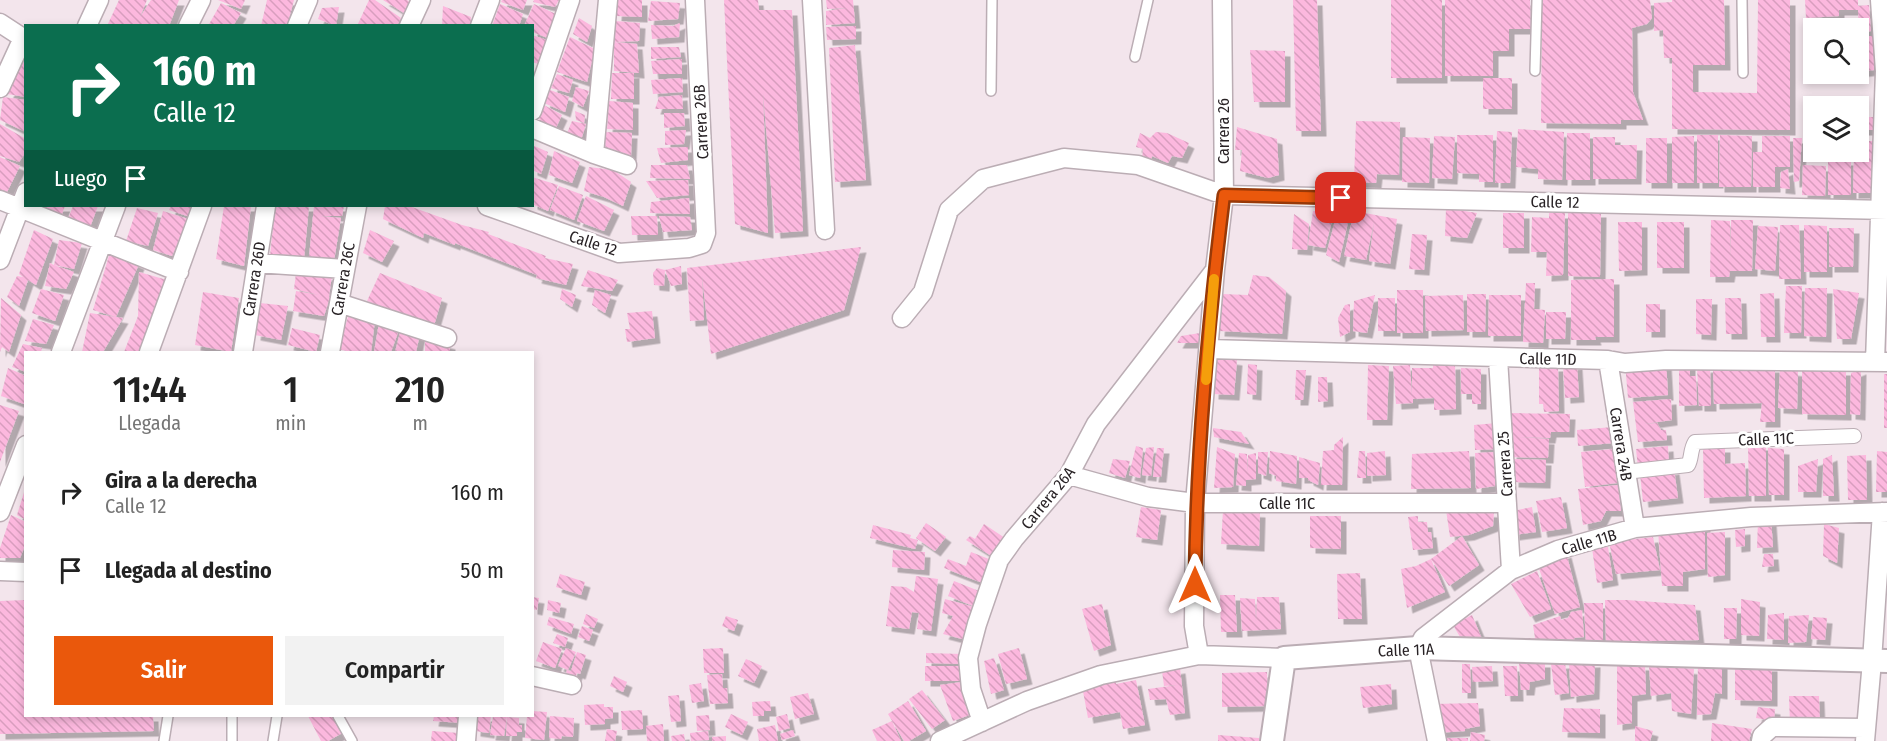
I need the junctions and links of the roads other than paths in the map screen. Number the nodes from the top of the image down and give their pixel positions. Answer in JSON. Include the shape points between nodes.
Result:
{"nodes":[{"id":1,"x":99,"y":0,"type":"edge"},
{"id":2,"x":201,"y":0,"type":"edge"},
{"id":3,"x":308,"y":0,"type":"edge"},
{"id":4,"x":421,"y":0,"type":"edge"},
{"id":5,"x":490,"y":0,"type":"edge"},
{"id":6,"x":570,"y":0,"type":"edge"},
{"id":7,"x":608,"y":0,"type":"edge"},
{"id":8,"x":695,"y":0,"type":"edge"},
{"id":9,"x":812,"y":0,"type":"edge"},
{"id":10,"x":992,"y":0,"type":"edge"},
{"id":11,"x":1148,"y":0,"type":"edge"},
{"id":12,"x":1222,"y":0,"type":"edge"},
{"id":13,"x":1537,"y":0,"type":"edge"},
{"id":14,"x":1742,"y":0,"type":"edge"},
{"id":15,"x":1880,"y":0,"type":"edge"},
{"id":16,"x":0,"y":23,"type":"edge"},
{"id":17,"x":88,"y":24,"type":"edge"},
{"id":18,"x":189,"y":24,"type":"edge"},
{"id":19,"x":298,"y":24,"type":"edge"},
{"id":20,"x":410,"y":24,"type":"edge"},
{"id":21,"x":481,"y":24,"type":"edge"},
{"id":22,"x":24,"y":38,"type":"edge"},
{"id":23,"x":0,"y":40,"type":"edge"},
{"id":24,"x":1135,"y":57,"type":"dead end"},
{"id":25,"x":1535,"y":71,"type":"dead end"},
{"id":26,"x":1743,"y":73,"type":"dead end"},
{"id":27,"x":0,"y":88,"type":"edge"},
{"id":28,"x":991,"y":91,"type":"dead end"},
{"id":29,"x":534,"y":105,"type":"edge"},
{"id":30,"x":534,"y":129,"type":"edge"},
{"id":31,"x":594,"y":154,"type":"junction"},
{"id":32,"x":627,"y":165,"type":"dead end"},
{"id":33,"x":1224,"y":195,"type":"junction"},
{"id":34,"x":23,"y":200,"type":"edge"},
{"id":35,"x":0,"y":201,"type":"edge"},
{"id":36,"x":36,"y":207,"type":"edge"},
{"id":37,"x":116,"y":207,"type":"edge"},
{"id":38,"x":202,"y":207,"type":"edge"},
{"id":39,"x":266,"y":207,"type":"edge"},
{"id":40,"x":357,"y":207,"type":"edge"},
{"id":41,"x":490,"y":207,"type":"edge"},
{"id":42,"x":1884,"y":210,"type":"edge"},
{"id":43,"x":825,"y":230,"type":"dead end"},
{"id":44,"x":103,"y":242,"type":"junction"},
{"id":45,"x":702,"y":244,"type":"joint"},
{"id":46,"x":0,"y":260,"type":"edge"},
{"id":47,"x":257,"y":263,"type":"junction"},
{"id":48,"x":345,"y":269,"type":"junction"},
{"id":49,"x":1215,"y":270,"type":"junction"},
{"id":50,"x":178,"y":272,"type":"junction"},
{"id":51,"x":339,"y":303,"type":"junction"},
{"id":52,"x":902,"y":318,"type":"dead end"},
{"id":53,"x":447,"y":338,"type":"dead end"},
{"id":54,"x":1209,"y":349,"type":"junction"},
{"id":55,"x":61,"y":351,"type":"edge"},
{"id":56,"x":149,"y":351,"type":"edge"},
{"id":57,"x":243,"y":351,"type":"edge"},
{"id":58,"x":330,"y":351,"type":"edge"},
{"id":59,"x":1498,"y":358,"type":"junction"},
{"id":60,"x":1608,"y":360,"type":"junction"},
{"id":61,"x":1881,"y":362,"type":"edge"},
{"id":62,"x":1854,"y":436,"type":"dead end"},
{"id":63,"x":24,"y":450,"type":"edge"},
{"id":64,"x":1624,"y":472,"type":"junction"},
{"id":65,"x":1070,"y":475,"type":"junction"},
{"id":66,"x":1195,"y":503,"type":"junction"},
{"id":67,"x":1507,"y":503,"type":"junction"},
{"id":68,"x":0,"y":512,"type":"edge"},
{"id":69,"x":1884,"y":512,"type":"edge"},
{"id":70,"x":1635,"y":528,"type":"junction"},
{"id":71,"x":1511,"y":570,"type":"junction"},
{"id":72,"x":0,"y":571,"type":"edge"},
{"id":73,"x":24,"y":572,"type":"edge"},
{"id":74,"x":1418,"y":648,"type":"junction"},
{"id":75,"x":1199,"y":655,"type":"junction"},
{"id":76,"x":1284,"y":658,"type":"junction"},
{"id":77,"x":1880,"y":661,"type":"edge"},
{"id":78,"x":534,"y":676,"type":"edge"},
{"id":79,"x":572,"y":685,"type":"dead end"},
{"id":80,"x":168,"y":717,"type":"edge"},
{"id":81,"x":231,"y":717,"type":"edge"},
{"id":82,"x":277,"y":717,"type":"edge"},
{"id":83,"x":339,"y":717,"type":"edge"},
{"id":84,"x":468,"y":717,"type":"edge"},
{"id":85,"x":981,"y":722,"type":"junction"},
{"id":86,"x":1865,"y":735,"type":"edge"},
{"id":87,"x":164,"y":741,"type":"edge"},
{"id":88,"x":232,"y":741,"type":"edge"},
{"id":89,"x":273,"y":741,"type":"edge"},
{"id":90,"x":352,"y":741,"type":"edge"},
{"id":91,"x":466,"y":741,"type":"edge"},
{"id":92,"x":940,"y":741,"type":"edge"},
{"id":93,"x":1272,"y":741,"type":"edge"},
{"id":94,"x":1437,"y":741,"type":"edge"},
{"id":95,"x":1761,"y":741,"type":"edge"}],
"edges":[{"from":1,"to":17,"type":"street"},
{"from":2,"to":18,"type":"street"},
{"from":3,"to":19,"type":"street"},
{"from":4,"to":20,"type":"street"},
{"from":5,"to":21,"type":"street"},
{"from":6,"to":29,"type":"street"},
{"from":7,"to":31,"type":"street"},
{"from":8,"to":45,"type":"street","name":"Carrera 26B","via":[[706,233]]},
{"from":9,"to":43,"type":"street"},
{"from":10,"to":28,"type":"lane"},
{"from":11,"to":24,"type":"lane"},
{"from":12,"to":33,"type":"street","name":"Carrera 26"},
{"from":13,"to":25,"type":"lane"},
{"from":14,"to":26,"type":"lane"},
{"from":15,"to":42,"type":"street","via":[[1885,71]]},
{"from":16,"to":22,"type":"street"},
{"from":22,"to":23,"type":"street"},
{"from":22,"to":27,"type":"street"},
{"from":30,"to":31,"type":"street"},
{"from":31,"to":32,"type":"street"},
{"from":33,"to":42,"type":"street","name":"Calle 12"},
{"from":33,"to":49,"type":"street","name":"Carrera 26"},
{"from":33,"to":52,"type":"street","name":"Calle 12","via":[[1138,165],[1064,158],[983,179],[949,210],[923,292]]},
{"from":34,"to":35,"type":"street"},
{"from":34,"to":46,"type":"street"},
{"from":36,"to":44,"type":"street"},
{"from":37,"to":44,"type":"street"},
{"from":38,"to":50,"type":"street"},
{"from":39,"to":47,"type":"street","name":"Carrera 26D"},
{"from":40,"to":48,"type":"street","name":"Carrera 26C"},
{"from":41,"to":45,"type":"street","name":"Calle 12","via":[[619,253]]},
{"from":42,"to":61,"type":"street"},
{"from":44,"to":50,"type":"street"},
{"from":44,"to":55,"type":"street"},
{"from":47,"to":48,"type":"street"},
{"from":47,"to":57,"type":"street","name":"Carrera 26D"},
{"from":48,"to":51,"type":"street","name":"Carrera 26C"},
{"from":49,"to":54,"type":"street","name":"Carrera 26"},
{"from":49,"to":65,"type":"street","name":"Carrera 26A","via":[[1096,424]]},
{"from":50,"to":56,"type":"street"},
{"from":51,"to":53,"type":"street"},
{"from":51,"to":58,"type":"street","name":"Carrera 26C"},
{"from":54,"to":59,"type":"street","name":"Calle 11D"},
{"from":54,"to":66,"type":"street","name":"Carrera 26"},
{"from":59,"to":60,"type":"street","name":"Calle 11D"},
{"from":59,"to":67,"type":"street","name":"Carrera 25"},
{"from":60,"to":61,"type":"street","name":"Calle 11D"},
{"from":60,"to":64,"type":"street","name":"Carrera 24B"},
{"from":62,"to":64,"type":"street","name":"Calle 11C","via":[[1695,442],[1688,465]]},
{"from":63,"to":68,"type":"street"},
{"from":64,"to":70,"type":"street","name":"Carrera 24B"},
{"from":65,"to":66,"type":"street","name":"Calle 11C","via":[[1148,497]]},
{"from":65,"to":85,"type":"street","name":"Carrera 26A","via":[[999,560],[968,658],[971,689]]},
{"from":66,"to":67,"type":"street","name":"Calle 11C"},
{"from":66,"to":75,"type":"street","name":"Carrera 26","via":[[1194,626]]},
{"from":67,"to":71,"type":"street","name":"Carrera 25"},
{"from":69,"to":70,"type":"street","name":"Calle 11B","via":[[1751,517]]},
{"from":69,"to":77,"type":"street"},
{"from":70,"to":71,"type":"street","name":"Calle 11B","via":[[1558,550]]},
{"from":71,"to":74,"type":"street","name":"Calle 11B","via":[[1423,638]]},
{"from":72,"to":73,"type":"street"},
{"from":74,"to":76,"type":"street","name":"Calle 11A"},
{"from":74,"to":77,"type":"street","name":"Calle 11A"},
{"from":74,"to":94,"type":"street"},
{"from":75,"to":76,"type":"street","name":"Calle 11A"},
{"from":75,"to":85,"type":"street","name":"Calle 11A","via":[[1101,675]]},
{"from":76,"to":93,"type":"street"},
{"from":77,"to":86,"type":"street"},
{"from":78,"to":79,"type":"street"},
{"from":80,"to":87,"type":"lane"},
{"from":81,"to":88,"type":"lane"},
{"from":82,"to":89,"type":"lane"},
{"from":83,"to":90,"type":"lane"},
{"from":84,"to":91,"type":"street"},
{"from":85,"to":92,"type":"street","name":"Calle 11A"},
{"from":86,"to":95,"type":"street","via":[[1772,727]]}]}
